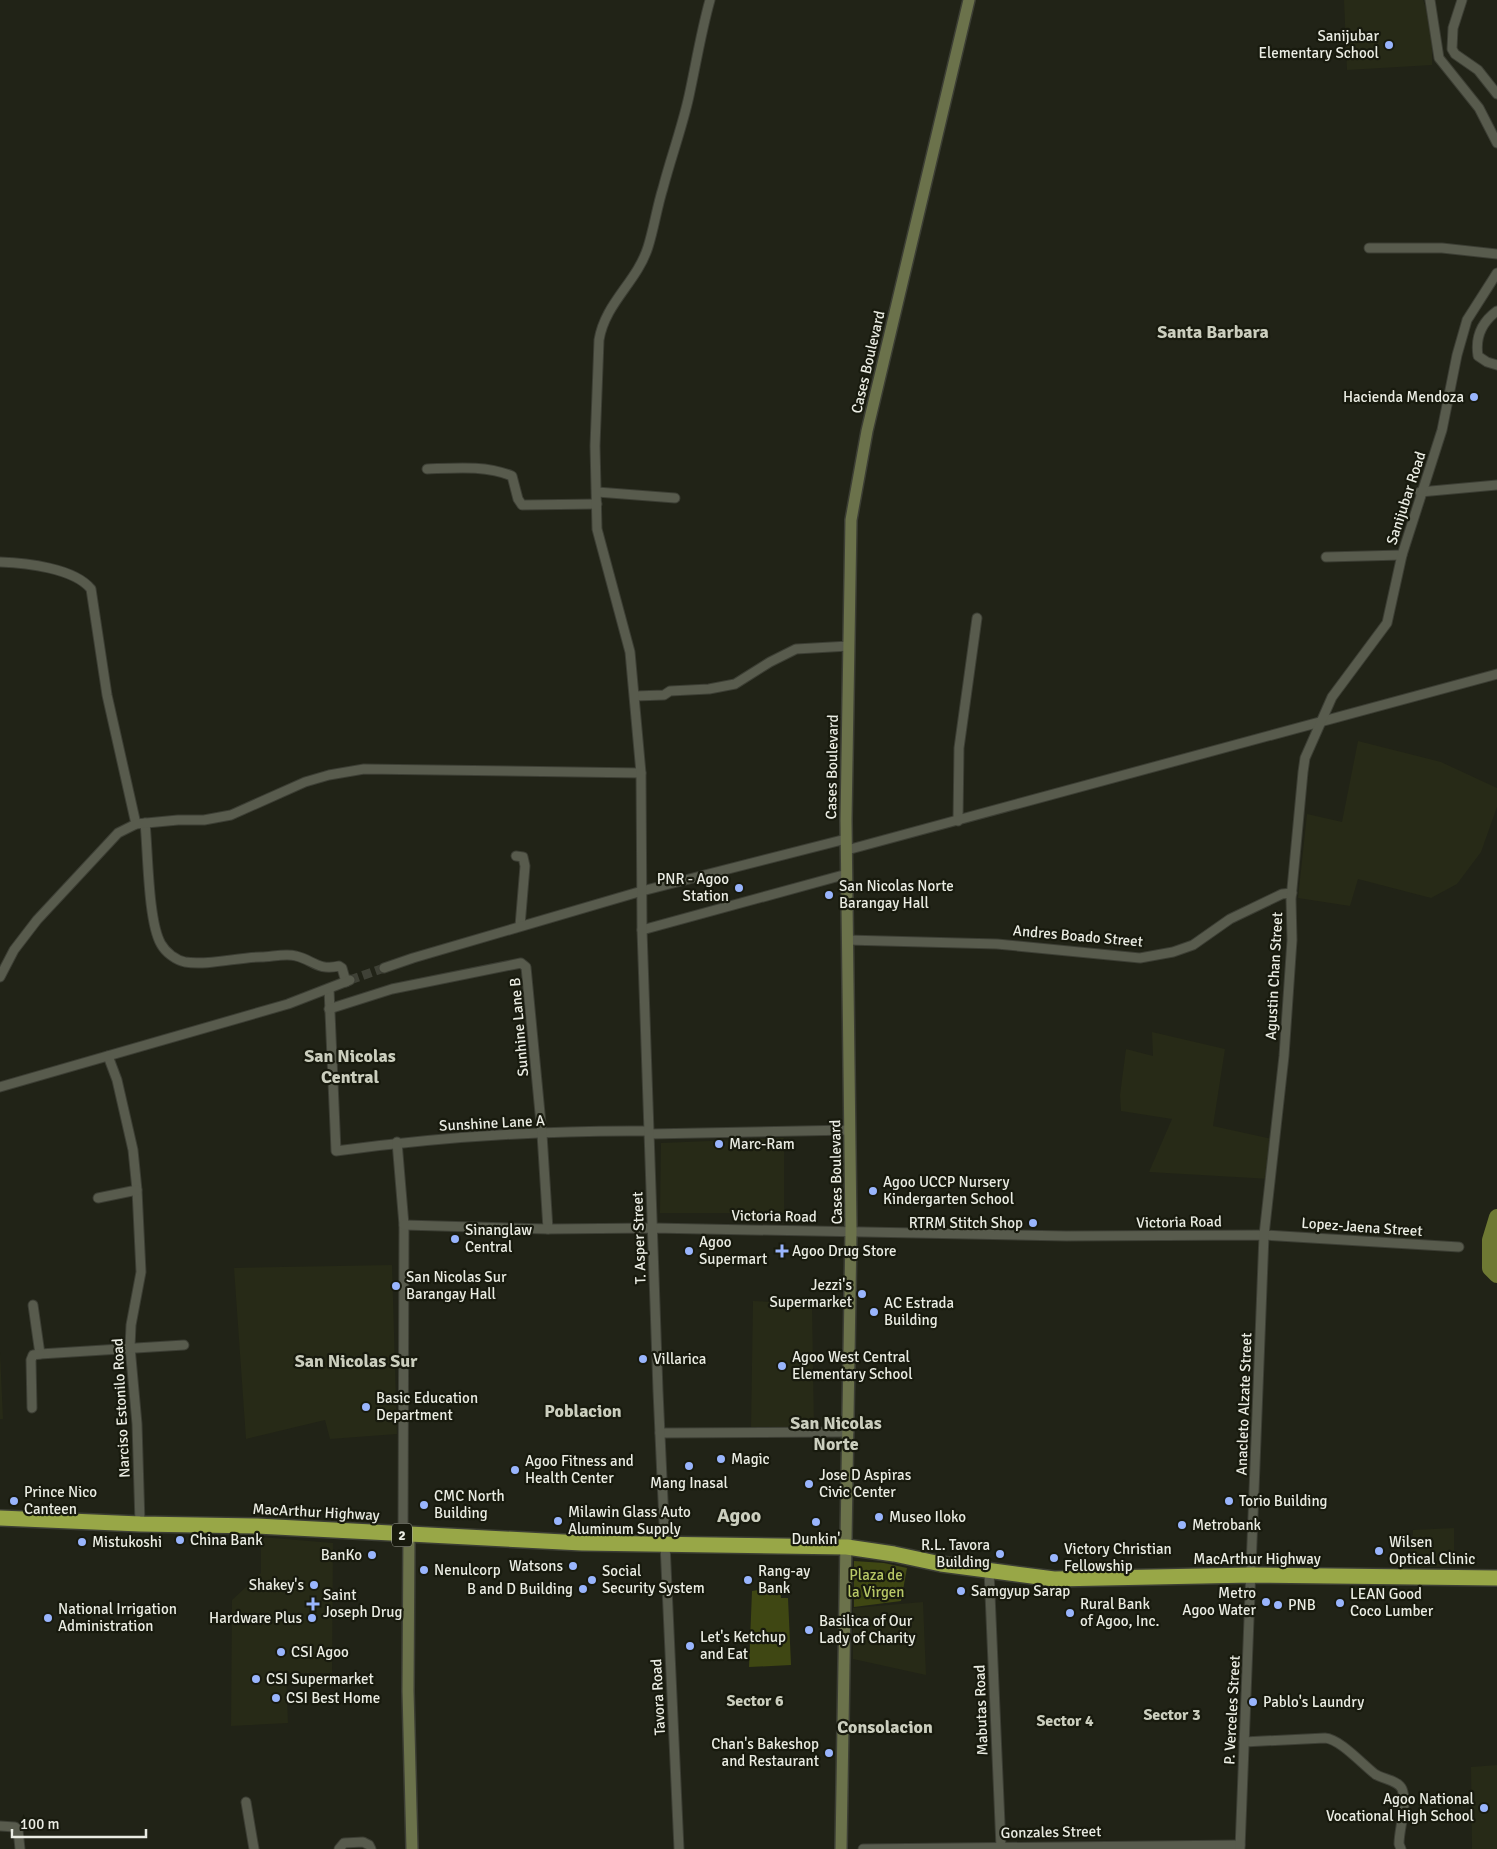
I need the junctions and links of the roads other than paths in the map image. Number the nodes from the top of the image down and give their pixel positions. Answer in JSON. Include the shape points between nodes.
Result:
{"nodes":[{"id":1,"x":710,"y":0,"type":"edge"},
{"id":2,"x":969,"y":0,"type":"edge"},
{"id":3,"x":1430,"y":0,"type":"edge"},
{"id":4,"x":1462,"y":0,"type":"edge"},
{"id":5,"x":1497,"y":94,"type":"edge"},
{"id":6,"x":1497,"y":143,"type":"edge"},
{"id":7,"x":1369,"y":248,"type":"dead end"},
{"id":8,"x":1497,"y":254,"type":"edge"},
{"id":9,"x":1497,"y":273,"type":"edge"},
{"id":10,"x":1497,"y":311,"type":"edge"},
{"id":11,"x":1497,"y":365,"type":"edge"},
{"id":12,"x":427,"y":469,"type":"dead end"},
{"id":13,"x":1497,"y":485,"type":"edge"},
{"id":14,"x":597,"y":492,"type":"junction"},
{"id":15,"x":1420,"y":492,"type":"junction"},
{"id":16,"x":676,"y":498,"type":"dead end"},
{"id":17,"x":597,"y":504,"type":"junction"},
{"id":18,"x":1402,"y":555,"type":"junction"},
{"id":19,"x":1326,"y":557,"type":"dead end"},
{"id":20,"x":0,"y":562,"type":"edge"},
{"id":21,"x":977,"y":618,"type":"dead end"},
{"id":22,"x":849,"y":646,"type":"junction"},
{"id":23,"x":1497,"y":674,"type":"edge"},
{"id":24,"x":635,"y":696,"type":"junction"},
{"id":25,"x":1322,"y":722,"type":"junction"},
{"id":26,"x":640,"y":773,"type":"junction"},
{"id":27,"x":958,"y":821,"type":"junction"},
{"id":28,"x":141,"y":823,"type":"junction"},
{"id":29,"x":846,"y":844,"type":"junction"},
{"id":30,"x":516,"y":856,"type":"dead end"},
{"id":31,"x":847,"y":874,"type":"junction"},
{"id":32,"x":642,"y":891,"type":"junction"},
{"id":33,"x":1292,"y":893,"type":"junction"},
{"id":34,"x":520,"y":926,"type":"junction"},
{"id":35,"x":642,"y":930,"type":"junction"},
{"id":36,"x":847,"y":940,"type":"junction"},
{"id":37,"x":384,"y":968,"type":"tunnel mouth"},
{"id":38,"x":0,"y":977,"type":"edge"},
{"id":39,"x":329,"y":989,"type":"junction"},
{"id":40,"x":329,"y":1009,"type":"junction"},
{"id":41,"x":108,"y":1056,"type":"junction"},
{"id":42,"x":0,"y":1087,"type":"edge"},
{"id":43,"x":850,"y":1130,"type":"junction"},
{"id":44,"x":649,"y":1132,"type":"junction"},
{"id":45,"x":542,"y":1134,"type":"junction"},
{"id":46,"x":397,"y":1142,"type":"junction"},
{"id":47,"x":137,"y":1190,"type":"junction"},
{"id":48,"x":98,"y":1198,"type":"dead end"},
{"id":49,"x":404,"y":1225,"type":"junction"},
{"id":50,"x":653,"y":1228,"type":"junction"},
{"id":51,"x":548,"y":1229,"type":"junction"},
{"id":52,"x":852,"y":1231,"type":"junction"},
{"id":53,"x":1264,"y":1234,"type":"junction"},
{"id":54,"x":1459,"y":1247,"type":"dead end"},
{"id":55,"x":33,"y":1305,"type":"dead end"},
{"id":56,"x":184,"y":1345,"type":"dead end"},
{"id":57,"x":130,"y":1346,"type":"junction"},
{"id":58,"x":40,"y":1354,"type":"junction"},
{"id":59,"x":32,"y":1408,"type":"dead end"},
{"id":60,"x":849,"y":1432,"type":"junction"},
{"id":61,"x":660,"y":1433,"type":"junction"},
{"id":62,"x":0,"y":1518,"type":"edge"},
{"id":63,"x":140,"y":1524,"type":"junction"},
{"id":64,"x":406,"y":1535,"type":"junction"},
{"id":65,"x":664,"y":1545,"type":"junction"},
{"id":66,"x":847,"y":1547,"type":"junction"},
{"id":67,"x":989,"y":1571,"type":"junction"},
{"id":68,"x":1252,"y":1575,"type":"junction"},
{"id":69,"x":1497,"y":1578,"type":"edge"},
{"id":70,"x":1244,"y":1742,"type":"junction"},
{"id":71,"x":246,"y":1802,"type":"dead end"},
{"id":72,"x":0,"y":1826,"type":"edge"},
{"id":73,"x":1001,"y":1847,"type":"junction"},
{"id":74,"x":1110,"y":1847,"type":"edge"},
{"id":75,"x":1240,"y":1847,"type":"edge"},
{"id":76,"x":20,"y":1849,"type":"edge"},
{"id":77,"x":254,"y":1849,"type":"edge"},
{"id":78,"x":338,"y":1849,"type":"edge"},
{"id":79,"x":371,"y":1849,"type":"edge"},
{"id":80,"x":412,"y":1849,"type":"edge"},
{"id":81,"x":679,"y":1849,"type":"edge"},
{"id":82,"x":841,"y":1849,"type":"edge"},
{"id":83,"x":863,"y":1849,"type":"edge"},
{"id":84,"x":1402,"y":1849,"type":"edge"}],
"edges":[{"from":1,"to":14,"type":"street","name":"T. Asper Street","via":[[682,124],[648,247],[608,312],[601,332],[595,446]]},
{"from":2,"to":22,"type":"street","name":"Cases Boulevard","via":[[856,482],[851,520]]},
{"from":3,"to":6,"type":"street","via":[[1439,58],[1479,108]]},
{"from":4,"to":5,"type":"street","via":[[1453,28],[1452,49],[1478,70]]},
{"from":7,"to":8,"type":"street","via":[[1442,248]]},
{"from":9,"to":15,"type":"street","name":"Sanijubar Road","via":[[1467,320],[1442,430]]},
{"from":10,"to":11,"type":"street","via":[[1479,331],[1476,347],[1478,356]]},
{"from":12,"to":17,"type":"street","via":[[469,468],[504,472],[512,476],[522,505]]},
{"from":13,"to":15,"type":"street"},
{"from":14,"to":16,"type":"street"},
{"from":14,"to":17,"type":"street","name":"T. Asper Street"},
{"from":15,"to":18,"type":"street","name":"Sanijubar Road"},
{"from":17,"to":24,"type":"street","name":"T. Asper Street","via":[[597,528],[630,652]]},
{"from":18,"to":19,"type":"street"},
{"from":18,"to":25,"type":"street","name":"Sanijubar Road","via":[[1387,622],[1332,696]]},
{"from":20,"to":28,"type":"street","via":[[49,568],[79,580],[91,589],[107,695]]},
{"from":21,"to":27,"type":"street","via":[[959,748]]},
{"from":22,"to":24,"type":"street","via":[[796,649],[735,684]]},
{"from":22,"to":29,"type":"street","name":"Cases Boulevard"},
{"from":23,"to":25,"type":"street"},
{"from":24,"to":26,"type":"street","name":"T. Asper Street"},
{"from":25,"to":27,"type":"street"},
{"from":25,"to":33,"type":"street","name":"Agustin Chan Street","via":[[1304,765]]},
{"from":26,"to":28,"type":"street","via":[[364,770],[305,782],[231,815],[204,820]]},
{"from":26,"to":32,"type":"street","name":"T. Asper Street"},
{"from":27,"to":29,"type":"street"},
{"from":28,"to":38,"type":"street","via":[[118,833],[37,920],[14,950]]},
{"from":28,"to":39,"type":"street","via":[[156,928],[161,944],[171,956],[185,962],[295,956],[325,968],[342,968],[348,981]]},
{"from":29,"to":31,"type":"street","name":"Cases Boulevard"},
{"from":29,"to":32,"type":"street"},
{"from":30,"to":34,"type":"street","via":[[524,857],[525,866]]},
{"from":31,"to":35,"type":"street"},
{"from":31,"to":36,"type":"street","name":"Cases Boulevard"},
{"from":32,"to":34,"type":"street"},
{"from":32,"to":35,"type":"street","name":"T. Asper Street"},
{"from":33,"to":36,"type":"street","name":"Andres Boado Street","via":[[1282,894],[1230,919],[1192,945],[1140,958],[997,944]]},
{"from":33,"to":53,"type":"street","name":"Agustin Chan Street","via":[[1284,1056]]},
{"from":34,"to":37,"type":"street"},
{"from":35,"to":44,"type":"street","name":"T. Asper Street"},
{"from":36,"to":43,"type":"street","name":"Cases Boulevard"},
{"from":39,"to":40,"type":"street"},
{"from":39,"to":41,"type":"street"},
{"from":40,"to":45,"type":"street","name":"Sunhine Lane B","via":[[392,989],[521,963],[526,967],[528,979]]},
{"from":40,"to":46,"type":"street","name":"Sunshine Lane A","via":[[336,1151]]},
{"from":41,"to":42,"type":"street"},
{"from":41,"to":47,"type":"street","name":"Narciso Estonilo Road","via":[[132,1142]]},
{"from":43,"to":44,"type":"street","name":"Sunshine Lane A"},
{"from":43,"to":52,"type":"street","name":"Cases Boulevard"},
{"from":44,"to":45,"type":"street","name":"Sunshine Lane A","via":[[599,1130]]},
{"from":44,"to":50,"type":"street","name":"T. Asper Street"},
{"from":45,"to":46,"type":"street","name":"Sunshine Lane A"},
{"from":45,"to":51,"type":"street","name":"Sunhine Lane B"},
{"from":46,"to":49,"type":"street"},
{"from":47,"to":48,"type":"street"},
{"from":47,"to":57,"type":"street","name":"Narciso Estonilo Road","via":[[141,1272]]},
{"from":49,"to":51,"type":"street","name":"Victoria Road"},
{"from":49,"to":64,"type":"street"},
{"from":50,"to":51,"type":"street","name":"Victoria Road"},
{"from":50,"to":52,"type":"street","name":"Victoria Road"},
{"from":50,"to":61,"type":"street","name":"T. Asper Street"},
{"from":52,"to":53,"type":"street","name":"Victoria Road","via":[[1066,1236]]},
{"from":52,"to":60,"type":"street","name":"Cases Boulevard"},
{"from":53,"to":54,"type":"street","name":"Lopez-Jaena Street"},
{"from":53,"to":68,"type":"street","name":"Anacleto Alzate Street"},
{"from":55,"to":58,"type":"street"},
{"from":56,"to":57,"type":"street"},
{"from":57,"to":58,"type":"street"},
{"from":57,"to":63,"type":"street","name":"Narciso Estonilo Road","via":[[137,1424]]},
{"from":58,"to":59,"type":"street","via":[[33,1355],[31,1360]]},
{"from":60,"to":61,"type":"street"},
{"from":60,"to":66,"type":"street","name":"Cases Boulevard"},
{"from":61,"to":65,"type":"street","name":"T. Asper Street"},
{"from":62,"to":63,"type":"highway","name":"MacArthur Highway","number":"2"},
{"from":63,"to":64,"type":"highway","name":"MacArthur Highway","number":"2","via":[[257,1526]]},
{"from":64,"to":65,"type":"highway","name":"MacArthur Highway","number":"2"},
{"from":64,"to":80,"type":"street"},
{"from":65,"to":66,"type":"highway","name":"MacArthur Highway","number":"2"},
{"from":65,"to":81,"type":"street","name":"Tavora Road"},
{"from":66,"to":67,"type":"highway","name":"MacArthur Highway","number":"2"},
{"from":66,"to":82,"type":"street","name":"Cases Boulevard"},
{"from":67,"to":68,"type":"highway","name":"MacArthur Highway","number":"2","via":[[1054,1579]]},
{"from":67,"to":73,"type":"street","name":"Mabutas Road"},
{"from":68,"to":69,"type":"highway","name":"MacArthur Highway","number":"2"},
{"from":68,"to":70,"type":"street","name":"P. Verceles Street"},
{"from":70,"to":75,"type":"street","name":"P. Verceles Street"},
{"from":70,"to":84,"type":"street","via":[[1324,1738],[1337,1742],[1377,1776],[1399,1784],[1404,1800],[1399,1844]]},
{"from":71,"to":77,"type":"street"},
{"from":72,"to":76,"type":"street","via":[[18,1830]]},
{"from":73,"to":74,"type":"street","name":"Gonzales Street"},
{"from":73,"to":83,"type":"street","name":"Gonzales Street"},
{"from":74,"to":75,"type":"street","name":"Gonzales Street"},
{"from":78,"to":79,"type":"street","via":[[344,1843],[363,1842]]}]}
